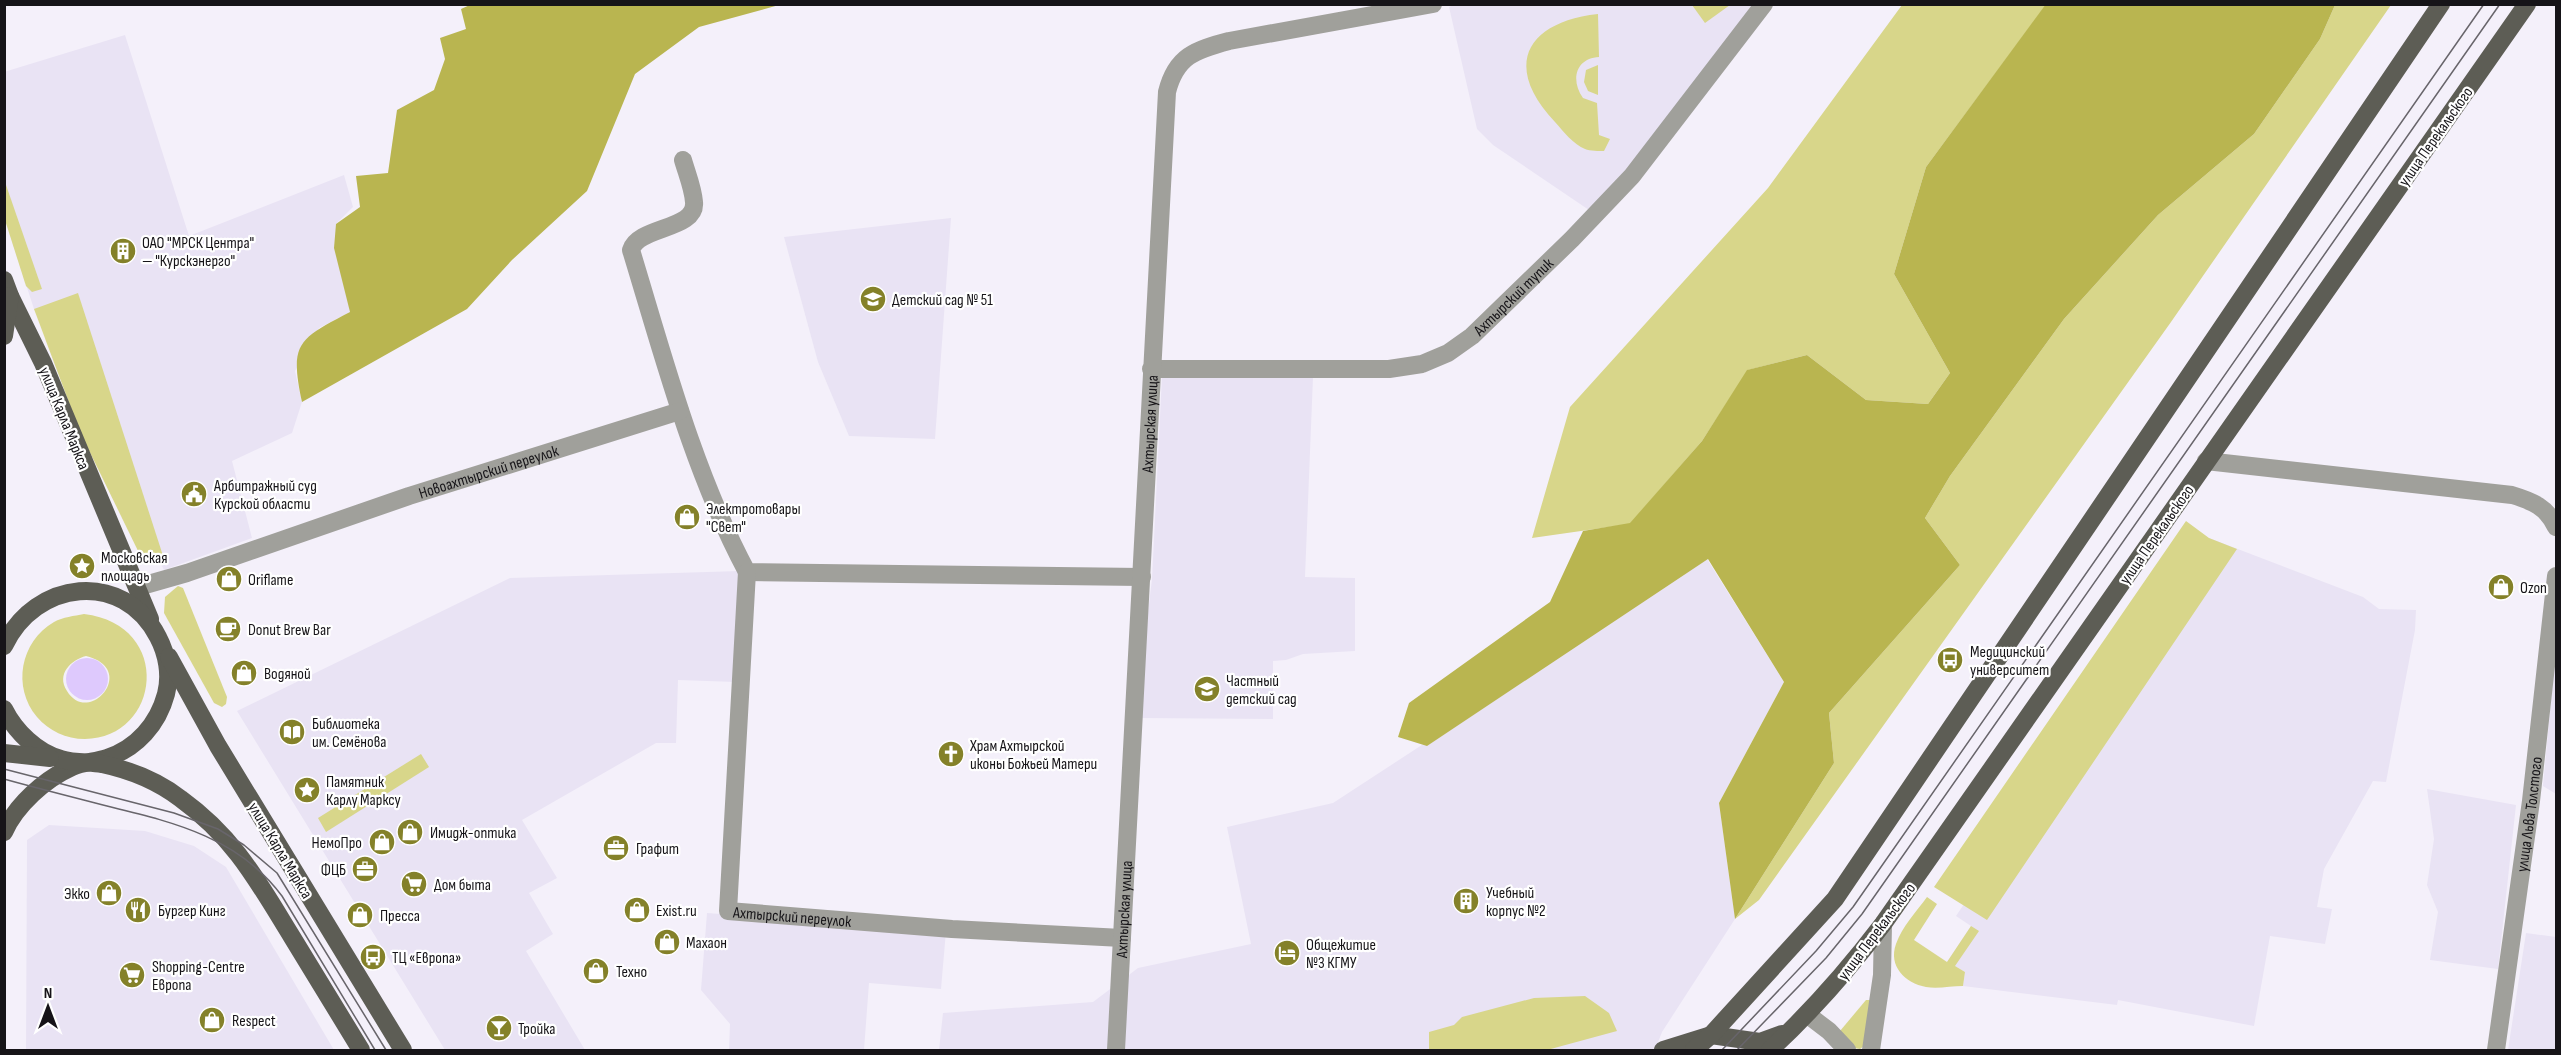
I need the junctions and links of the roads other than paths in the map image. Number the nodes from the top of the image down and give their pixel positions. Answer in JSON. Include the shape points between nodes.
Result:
{"nodes":[{"id":1,"x":1433,"y":4,"type":"edge"},
{"id":2,"x":1764,"y":4,"type":"edge"},
{"id":3,"x":2441,"y":4,"type":"edge"},
{"id":4,"x":2527,"y":4,"type":"edge"},
{"id":5,"x":683,"y":160,"type":"dead end"},
{"id":6,"x":7,"y":288,"type":"edge"},
{"id":7,"x":4,"y":336,"type":"edge"},
{"id":8,"x":1151,"y":369,"type":"junction"},
{"id":9,"x":680,"y":411,"type":"junction"},
{"id":10,"x":2206,"y":461,"type":"junction"},
{"id":11,"x":2556,"y":527,"type":"edge"},
{"id":12,"x":747,"y":572,"type":"junction"},
{"id":13,"x":2556,"y":576,"type":"edge"},
{"id":14,"x":1142,"y":577,"type":"junction"},
{"id":15,"x":138,"y":587,"type":"junction"},
{"id":16,"x":151,"y":624,"type":"junction"},
{"id":17,"x":4,"y":646,"type":"edge"},
{"id":18,"x":164,"y":648,"type":"junction"},
{"id":19,"x":4,"y":709,"type":"edge"},
{"id":20,"x":4,"y":753,"type":"edge"},
{"id":21,"x":85,"y":762,"type":"junction"},
{"id":22,"x":4,"y":832,"type":"edge"},
{"id":23,"x":1883,"y":924,"type":"junction"},
{"id":24,"x":1122,"y":938,"type":"junction"},
{"id":25,"x":1808,"y":1015,"type":"junction"},
{"id":26,"x":1711,"y":1035,"type":"junction"},
{"id":27,"x":361,"y":1050,"type":"edge"},
{"id":28,"x":403,"y":1050,"type":"edge"},
{"id":29,"x":1116,"y":1050,"type":"edge"},
{"id":30,"x":1663,"y":1050,"type":"edge"},
{"id":31,"x":1694,"y":1050,"type":"edge"},
{"id":32,"x":1770,"y":1050,"type":"edge"},
{"id":33,"x":1847,"y":1050,"type":"edge"},
{"id":34,"x":1871,"y":1050,"type":"edge"},
{"id":35,"x":2496,"y":1050,"type":"edge"}],
"edges":[{"from":1,"to":8,"type":"street","name":"Ахтырская улица","via":[[1228,41],[1201,49],[1181,61],[1167,92]]},
{"from":2,"to":8,"type":"street","name":"Ахтырский тупик","via":[[1632,176],[1472,336],[1448,353],[1422,364],[1389,369]]},
{"from":3,"to":26,"type":"main road","via":[[1835,899]]},
{"from":4,"to":10,"type":"main road","name":"улица Перекальского"},
{"from":5,"to":9,"type":"street","via":[[695,204],[692,213],[640,238],[631,250]]},
{"from":6,"to":7,"type":"main road"},
{"from":6,"to":15,"type":"main road","name":"улица Карла Маркса"},
{"from":8,"to":14,"type":"street","name":"Ахтырская улица"},
{"from":9,"to":12,"type":"street","via":[[724,529]]},
{"from":9,"to":15,"type":"street","name":"Новоахтырский переулок"},
{"from":10,"to":11,"type":"street","via":[[2512,495],[2534,502],[2551,514]]},
{"from":10,"to":23,"type":"main road","name":"улица Перекальского"},
{"from":12,"to":14,"type":"street"},
{"from":12,"to":24,"type":"street","name":"Ахтырский переулок","via":[[728,911]]},
{"from":13,"to":35,"type":"street","name":"улица Льва Толстого","via":[[2531,801]]},
{"from":14,"to":24,"type":"street","name":"Ахтырская улица"},
{"from":15,"to":16,"type":"main road","name":"улица Карла Маркса"},
{"from":16,"to":17,"type":"main road","via":[[140,610],[110,594],[67,592],[25,614]]},
{"from":16,"to":18,"type":"main road","name":"улица Карла Маркса"},
{"from":18,"to":21,"type":"main road","via":[[167,691],[152,726],[120,752]]},
{"from":18,"to":28,"type":"main road","name":"улица Карла Маркса","via":[[218,746]]},
{"from":19,"to":21,"type":"main road","via":[[22,735],[40,750],[61,759]]},
{"from":20,"to":21,"type":"main road"},
{"from":21,"to":22,"type":"main road","via":[[50,780],[21,805]]},
{"from":21,"to":27,"type":"main road","via":[[131,772],[168,789],[220,831],[257,880]]},
{"from":23,"to":25,"type":"main road","name":"улица Перекальского"},
{"from":23,"to":34,"type":"street","via":[[1882,975]]},
{"from":24,"to":29,"type":"street","name":"Ахтырская улица"},
{"from":25,"to":26,"type":"main road","via":[[1791,1029],[1760,1042]]},
{"from":25,"to":32,"type":"main road","name":"улица Перекальского"},
{"from":25,"to":33,"type":"street"},
{"from":26,"to":30,"type":"main road"},
{"from":26,"to":31,"type":"main road"}]}
